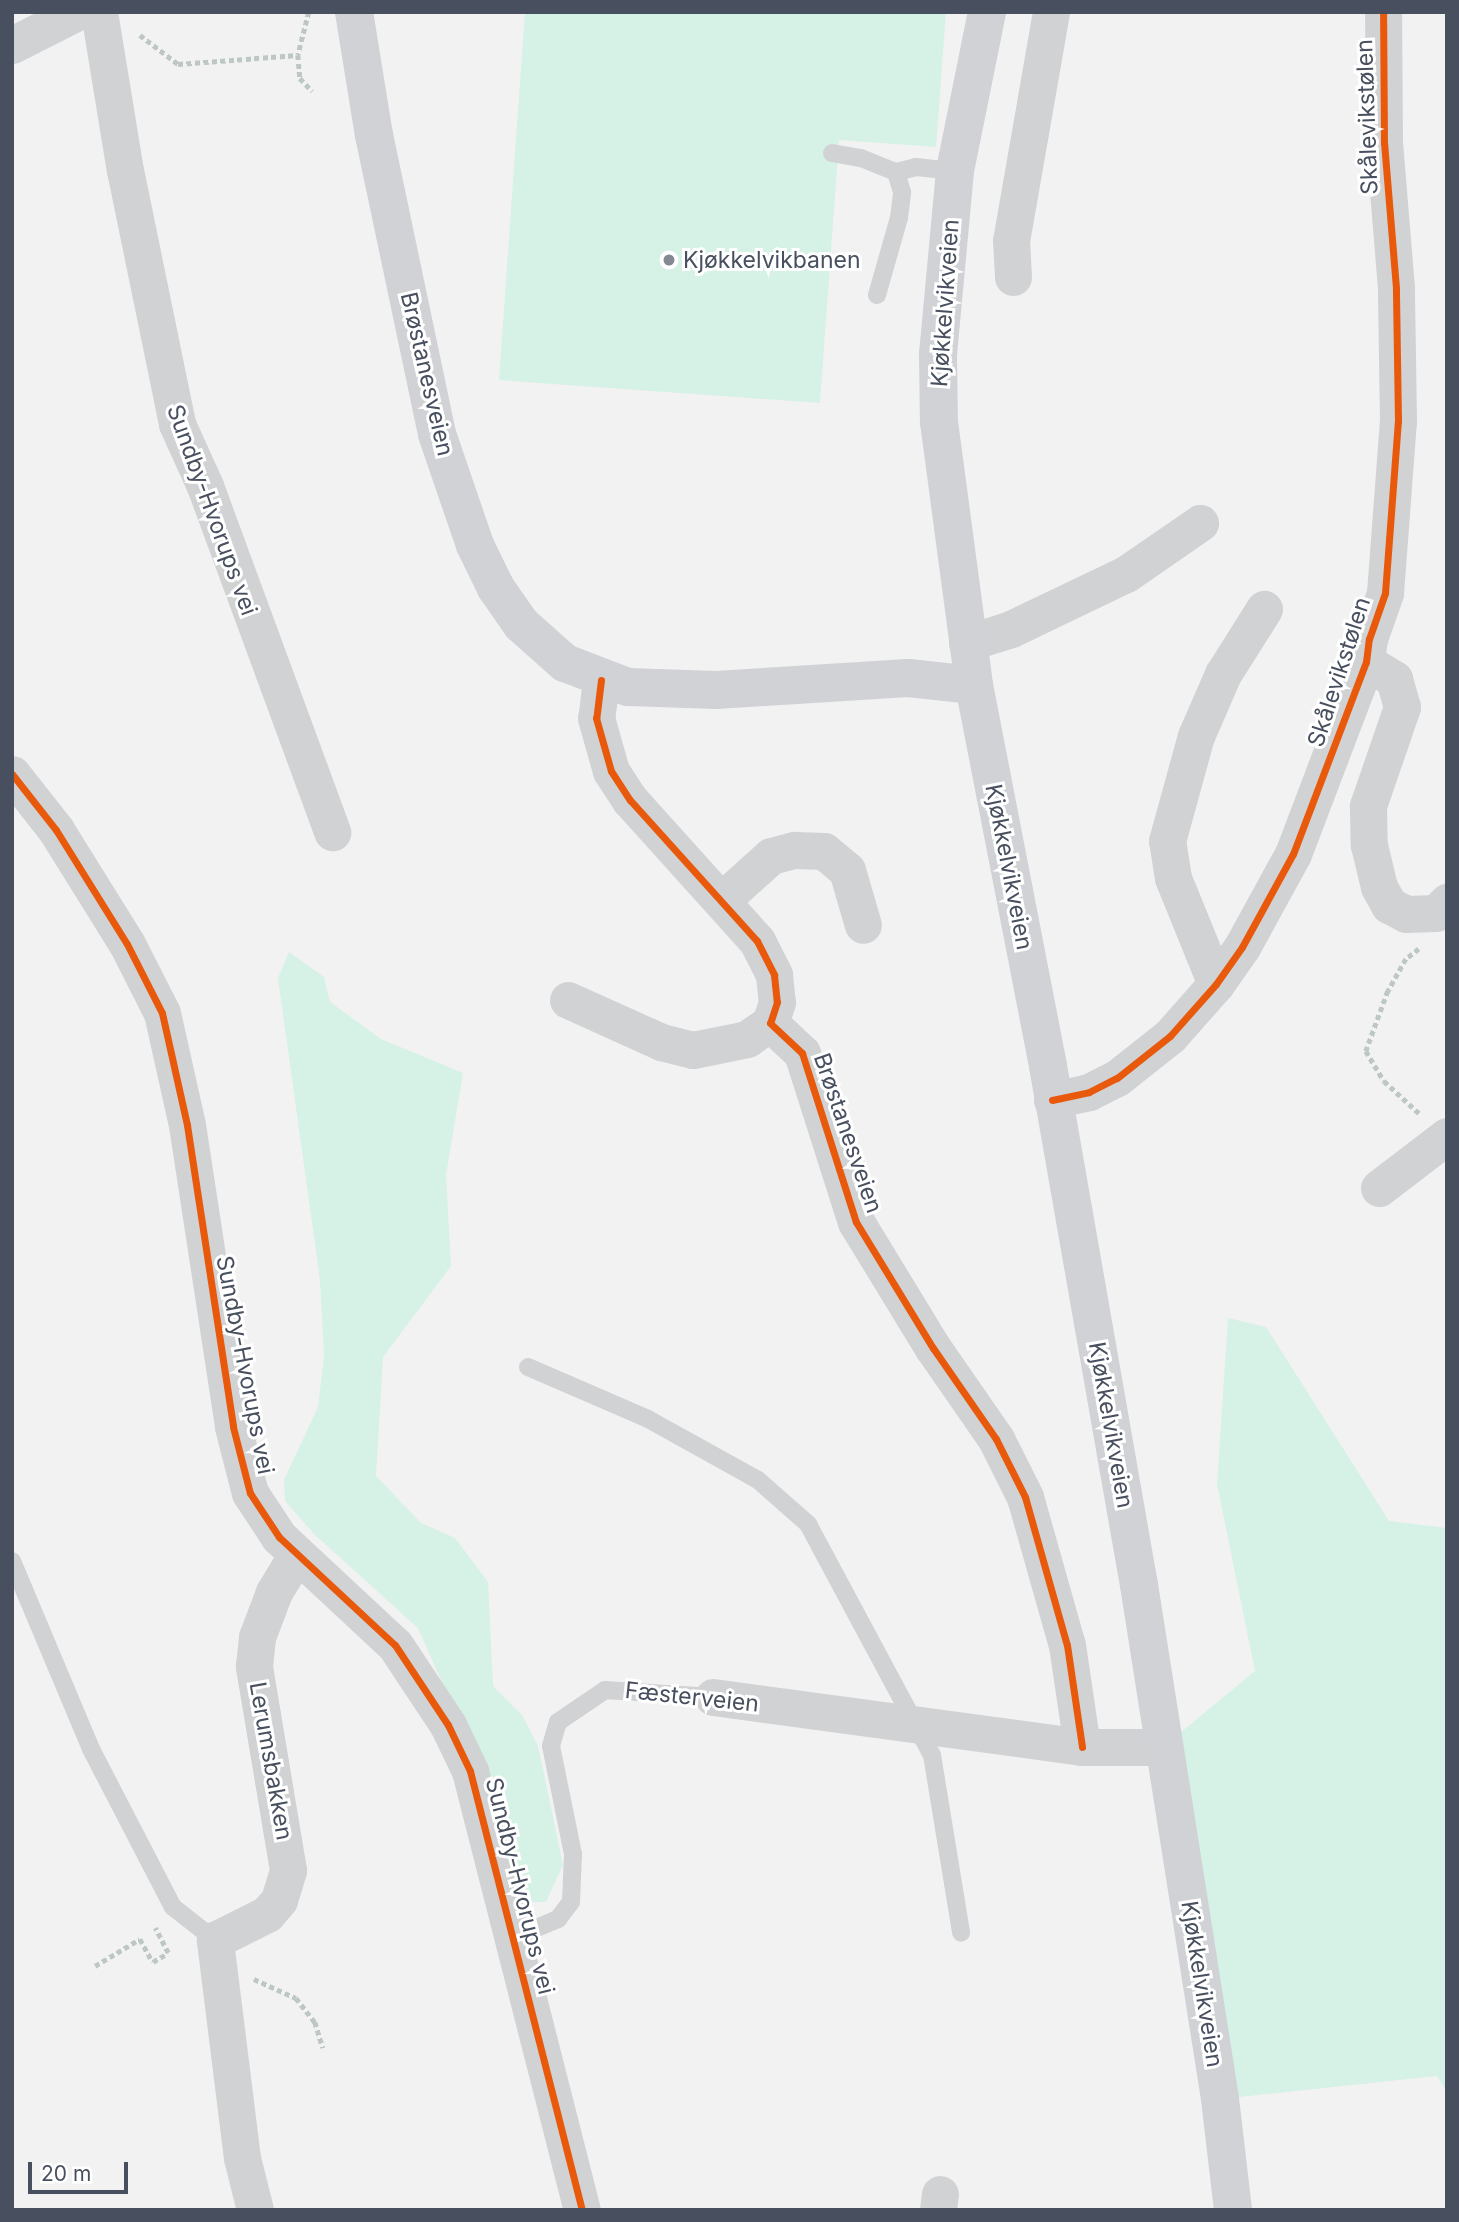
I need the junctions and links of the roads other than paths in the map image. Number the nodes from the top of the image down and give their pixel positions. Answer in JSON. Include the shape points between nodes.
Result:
{"nodes":[{"id":1,"x":77,"y":12,"type":"edge"},
{"id":2,"x":99,"y":12,"type":"edge"},
{"id":3,"x":354,"y":12,"type":"edge"},
{"id":4,"x":987,"y":12,"type":"edge"},
{"id":5,"x":1051,"y":12,"type":"edge"},
{"id":6,"x":1382,"y":12,"type":"edge"},
{"id":7,"x":12,"y":45,"type":"edge"},
{"id":8,"x":832,"y":153,"type":"dead end"},
{"id":9,"x":955,"y":171,"type":"junction"},
{"id":10,"x":896,"y":172,"type":"junction"},
{"id":11,"x":1013,"y":277,"type":"dead end"},
{"id":12,"x":877,"y":295,"type":"dead end"},
{"id":13,"x":1200,"y":523,"type":"dead end"},
{"id":14,"x":1264,"y":609,"type":"dead end"},
{"id":15,"x":967,"y":643,"type":"junction"},
{"id":16,"x":1366,"y":662,"type":"junction"},
{"id":17,"x":601,"y":680,"type":"junction"},
{"id":18,"x":974,"y":685,"type":"junction"},
{"id":19,"x":12,"y":774,"type":"edge"},
{"id":20,"x":332,"y":832,"type":"dead end"},
{"id":21,"x":723,"y":899,"type":"junction"},
{"id":22,"x":1447,"y":902,"type":"edge"},
{"id":23,"x":863,"y":925,"type":"dead end"},
{"id":24,"x":1216,"y":984,"type":"junction"},
{"id":25,"x":568,"y":1000,"type":"dead end"},
{"id":26,"x":770,"y":1023,"type":"junction"},
{"id":27,"x":1052,"y":1100,"type":"junction"},
{"id":28,"x":1436,"y":1127,"type":"edge"},
{"id":29,"x":1379,"y":1188,"type":"dead end"},
{"id":30,"x":528,"y":1367,"type":"dead end"},
{"id":31,"x":297,"y":1554,"type":"junction"},
{"id":32,"x":12,"y":1561,"type":"edge"},
{"id":33,"x":713,"y":1697,"type":"joint"},
{"id":34,"x":919,"y":1724,"type":"junction"},
{"id":35,"x":1082,"y":1747,"type":"junction"},
{"id":36,"x":1163,"y":1748,"type":"junction"},
{"id":37,"x":961,"y":1933,"type":"dead end"},
{"id":38,"x":514,"y":1937,"type":"junction"},
{"id":39,"x":217,"y":1955,"type":"junction"},
{"id":40,"x":255,"y":2210,"type":"edge"},
{"id":41,"x":582,"y":2210,"type":"edge"},
{"id":42,"x":1233,"y":2210,"type":"edge"}],
"edges":[{"from":1,"to":7,"type":"street"},
{"from":2,"to":20,"type":"street","name":"Sundby-Hvorups vei","via":[[125,170],[177,424],[205,486]]},
{"from":3,"to":17,"type":"main road","name":"Brøstanesveien","via":[[421,367],[456,494],[496,588],[521,624],[565,663]]},
{"from":4,"to":9,"type":"main road","name":"Kjøkkelvikveien"},
{"from":5,"to":11,"type":"street","via":[[1012,241]]},
{"from":6,"to":16,"type":"street","name":"Skålevikstølen","via":[[1398,421],[1385,593],[1368,639]]},
{"from":8,"to":10,"type":"lane"},
{"from":9,"to":10,"type":"lane","via":[[916,167]]},
{"from":9,"to":15,"type":"main road","name":"Kjøkkelvikveien","via":[[938,354],[939,422]]},
{"from":10,"to":12,"type":"lane","via":[[902,192],[899,218]]},
{"from":13,"to":15,"type":"street","via":[[1126,574],[1011,629]]},
{"from":14,"to":24,"type":"street","via":[[1223,674],[1196,736],[1167,841],[1173,877]]},
{"from":15,"to":18,"type":"main road","name":"Kjøkkelvikveien"},
{"from":16,"to":22,"type":"street","name":"Skålevikstølen","via":[[1394,679],[1402,707],[1368,806],[1368,845],[1379,887],[1390,905],[1406,914],[1436,913]]},
{"from":16,"to":24,"type":"street","name":"Skålevikstølen","via":[[1293,854]]},
{"from":17,"to":18,"type":"main road","name":"Brøstanesveien","via":[[662,691],[908,678]]},
{"from":17,"to":21,"type":"street","via":[[596,718],[611,771],[650,824]]},
{"from":18,"to":27,"type":"main road","name":"Kjøkkelvikveien"},
{"from":19,"to":31,"type":"street","name":"Sundby-Hvorups vei","via":[[56,830],[162,1013],[187,1125],[239,1453],[250,1493],[279,1537]]},
{"from":21,"to":23,"type":"street","via":[[771,856],[794,850],[824,851],[847,870]]},
{"from":21,"to":26,"type":"street","via":[[757,941],[774,975],[777,1002]]},
{"from":24,"to":27,"type":"street","name":"Skålevikstølen","via":[[1170,1036],[1117,1078],[1089,1092]]},
{"from":25,"to":26,"type":"street","via":[[661,1042],[693,1050],[747,1039]]},
{"from":26,"to":35,"type":"street","name":"Brøstanesveien","via":[[802,1053],[856,1222],[933,1348],[996,1439],[1025,1497],[1067,1645]]},
{"from":27,"to":36,"type":"main road","name":"Kjøkkelvikveien","via":[[1139,1585]]},
{"from":28,"to":29,"type":"street"},
{"from":30,"to":34,"type":"lane","via":[[648,1419],[784,1499],[824,1549],[901,1699]]},
{"from":31,"to":38,"type":"street","name":"Sundby-Hvorups vei","via":[[395,1645],[448,1725],[470,1771]]},
{"from":31,"to":39,"type":"street","name":"Lerumsbakken","via":[[274,1592],[257,1637],[254,1666],[288,1870],[279,1900]]},
{"from":32,"to":39,"type":"lane","via":[[91,1749],[173,1907]]},
{"from":33,"to":34,"type":"street","name":"Fæsterveien"},
{"from":33,"to":38,"type":"lane","name":"Fæsterveien","via":[[630,1688],[605,1690],[558,1722],[551,1746],[573,1854],[571,1902],[558,1919]]},
{"from":34,"to":35,"type":"street","name":"Fæsterveien"},
{"from":34,"to":37,"type":"lane","via":[[932,1755]]},
{"from":35,"to":36,"type":"street","name":"Fæsterveien"},
{"from":36,"to":42,"type":"main road","name":"Kjøkkelvikveien","via":[[1220,2099]]},
{"from":38,"to":41,"type":"street","name":"Sundby-Hvorups vei"},
{"from":39,"to":40,"type":"street","via":[[242,2158]]}]}
